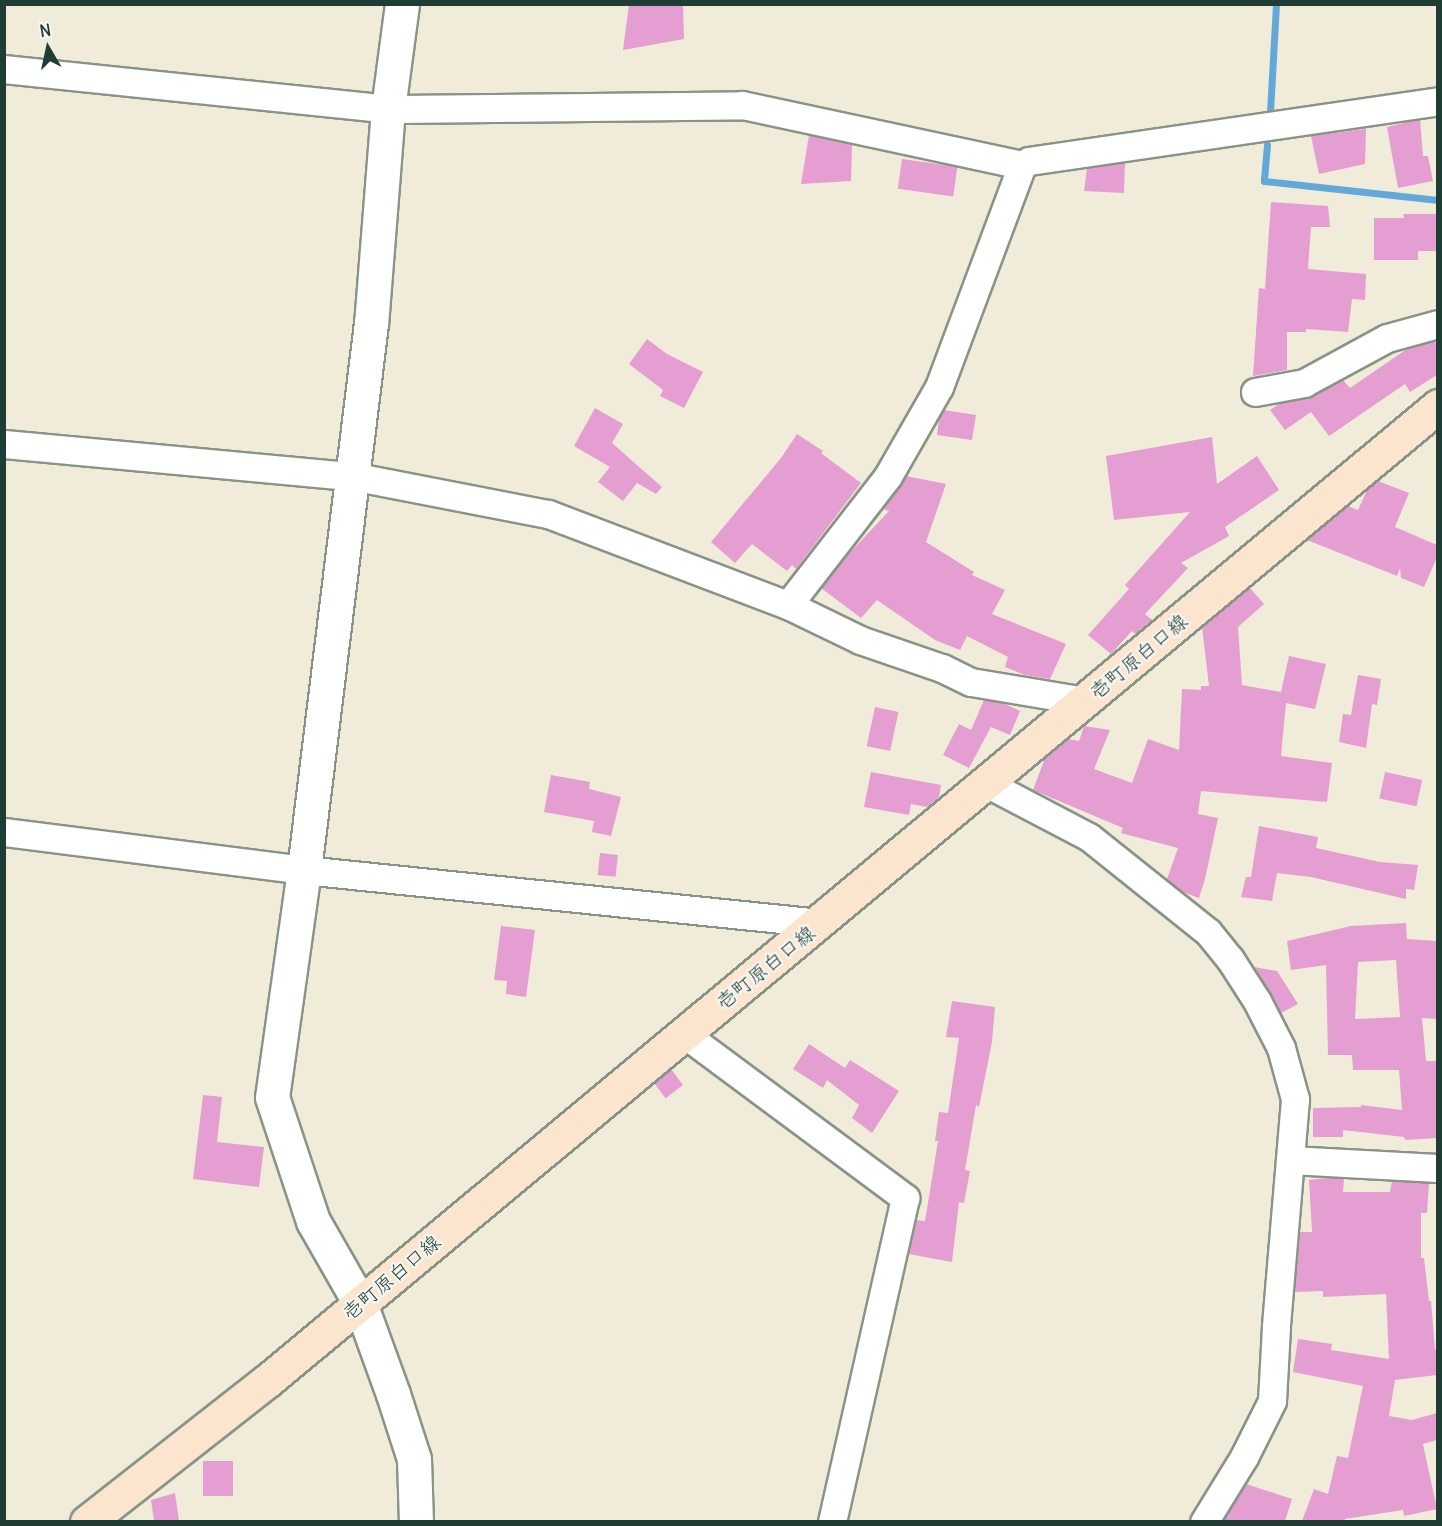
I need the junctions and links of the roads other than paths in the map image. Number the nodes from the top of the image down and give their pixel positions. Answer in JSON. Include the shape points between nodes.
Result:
{"nodes":[{"id":1,"x":402,"y":4,"type":"edge"},
{"id":2,"x":4,"y":69,"type":"edge"},
{"id":3,"x":1437,"y":101,"type":"edge"},
{"id":4,"x":388,"y":109,"type":"junction"},
{"id":5,"x":1022,"y":165,"type":"junction"},
{"id":6,"x":1437,"y":324,"type":"edge"},
{"id":7,"x":1255,"y":392,"type":"dead end"},
{"id":8,"x":1437,"y":406,"type":"edge"},
{"id":9,"x":4,"y":444,"type":"edge"},
{"id":10,"x":352,"y":476,"type":"junction"},
{"id":11,"x":788,"y":605,"type":"junction"},
{"id":12,"x":1085,"y":701,"type":"junction"},
{"id":13,"x":986,"y":783,"type":"junction"},
{"id":14,"x":4,"y":832,"type":"edge"},
{"id":15,"x":304,"y":870,"type":"junction"},
{"id":16,"x":820,"y":923,"type":"junction"},
{"id":17,"x":683,"y":1033,"type":"junction"},
{"id":18,"x":1290,"y":1160,"type":"junction"},
{"id":19,"x":1437,"y":1167,"type":"edge"},
{"id":20,"x":360,"y":1303,"type":"junction"},
{"id":21,"x":87,"y":1521,"type":"edge"},
{"id":22,"x":416,"y":1521,"type":"edge"},
{"id":23,"x":832,"y":1521,"type":"edge"},
{"id":24,"x":1204,"y":1521,"type":"edge"}],
"edges":[{"from":1,"to":4,"type":"street"},
{"from":2,"to":4,"type":"street"},
{"from":3,"to":5,"type":"street"},
{"from":4,"to":5,"type":"street","via":[[742,105]]},
{"from":4,"to":10,"type":"street","via":[[371,323]]},
{"from":5,"to":11,"type":"street","via":[[939,387],[888,476]]},
{"from":6,"to":7,"type":"street","via":[[1387,338],[1304,383]]},
{"from":8,"to":12,"type":"main road","name":"壱町原白口線"},
{"from":9,"to":10,"type":"street"},
{"from":10,"to":11,"type":"street","via":[[548,514]]},
{"from":10,"to":15,"type":"street"},
{"from":11,"to":12,"type":"street","via":[[860,640],[972,682]]},
{"from":12,"to":13,"type":"main road","name":"壱町原白口線"},
{"from":13,"to":16,"type":"main road","name":"壱町原白口線"},
{"from":13,"to":18,"type":"street","via":[[1089,837],[1208,932],[1230,959],[1257,1000],[1281,1048],[1295,1100]]},
{"from":14,"to":15,"type":"street"},
{"from":15,"to":16,"type":"street"},
{"from":15,"to":20,"type":"street","via":[[272,1097],[313,1221]]},
{"from":16,"to":17,"type":"main road","name":"壱町原白口線"},
{"from":17,"to":20,"type":"main road","name":"壱町原白口線"},
{"from":17,"to":23,"type":"street","via":[[905,1198]]},
{"from":18,"to":19,"type":"street"},
{"from":18,"to":24,"type":"street","via":[[1272,1401],[1244,1457]]},
{"from":20,"to":21,"type":"main road","name":"壱町原白口線"},
{"from":20,"to":22,"type":"street","via":[[414,1459]]}]}
